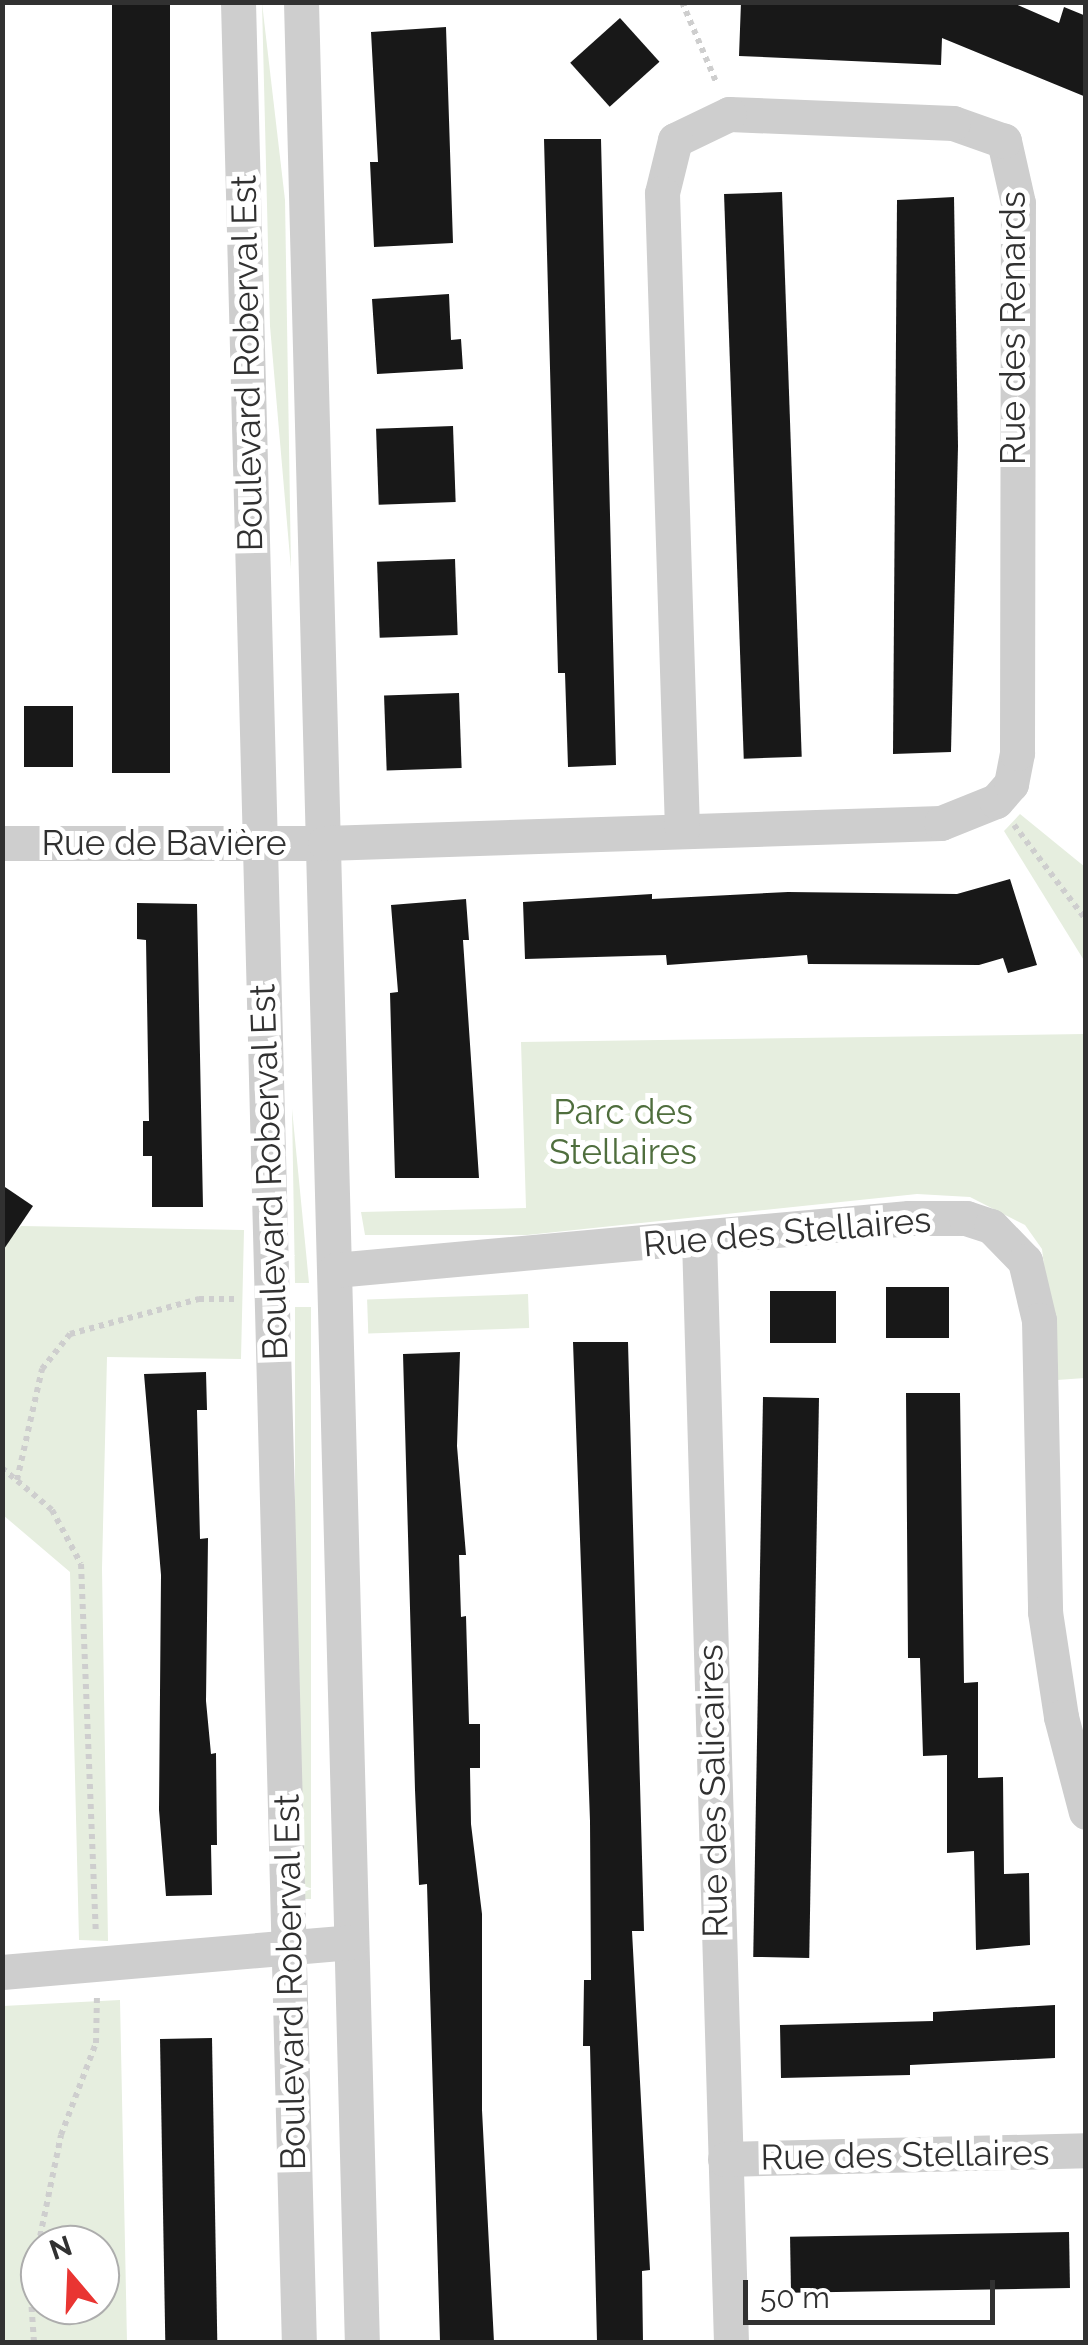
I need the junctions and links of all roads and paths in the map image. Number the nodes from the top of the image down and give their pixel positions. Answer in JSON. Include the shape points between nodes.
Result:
{"nodes":[{"id":1,"x":238,"y":2,"type":"edge"},
{"id":2,"x":301,"y":2,"type":"edge"},
{"id":3,"x":682,"y":2,"type":"edge"},
{"id":4,"x":730,"y":114,"type":"junction"},
{"id":5,"x":996,"y":801,"type":"junction"},
{"id":6,"x":682,"y":830,"type":"junction"},
{"id":7,"x":2,"y":843,"type":"edge"},
{"id":8,"x":258,"y":844,"type":"junction"},
{"id":9,"x":326,"y":844,"type":"junction"},
{"id":10,"x":1086,"y":920,"type":"edge"},
{"id":11,"x":699,"y":1239,"type":"junction"},
{"id":12,"x":335,"y":1270,"type":"junction"},
{"id":13,"x":275,"y":1299,"type":"junction"},
{"id":14,"x":2,"y":1468,"type":"edge"},
{"id":15,"x":17,"y":1481,"type":"junction"},
{"id":16,"x":1086,"y":1812,"type":"edge"},
{"id":17,"x":351,"y":1942,"type":"junction"},
{"id":18,"x":289,"y":1947,"type":"junction"},
{"id":19,"x":97,"y":1964,"type":"junction"},
{"id":20,"x":2,"y":1972,"type":"edge"},
{"id":21,"x":1086,"y":2150,"type":"edge"},
{"id":22,"x":725,"y":2159,"type":"junction"},
{"id":23,"x":34,"y":2342,"type":"edge"},
{"id":24,"x":299,"y":2342,"type":"edge"},
{"id":25,"x":362,"y":2342,"type":"edge"},
{"id":26,"x":731,"y":2342,"type":"edge"}],
"edges":[{"from":1,"to":8,"type":"street","name":"Boulevard Roberval Est"},
{"from":2,"to":9,"type":"street","name":"Boulevard Roberval Est"},
{"from":3,"to":4,"type":"path"},
{"from":4,"to":5,"type":"street","name":"Rue des Renards","via":[[954,124],[1004,140],[1018,203],[1018,753],[1011,784]]},
{"from":4,"to":6,"type":"street","name":"Rue des Renards","via":[[675,140],[662,193]]},
{"from":5,"to":6,"type":"street","via":[[941,822]]},
{"from":5,"to":10,"type":"path"},
{"from":6,"to":9,"type":"street"},
{"from":7,"to":8,"type":"street","name":"Rue de Bavière"},
{"from":8,"to":9,"type":"street","name":"Rue de Bavière"},
{"from":8,"to":13,"type":"street","name":"Boulevard Roberval Est"},
{"from":9,"to":12,"type":"street","name":"Boulevard Roberval Est"},
{"from":11,"to":12,"type":"street","name":"Rue des Stellaires"},
{"from":11,"to":16,"type":"street","name":"Rue des Stellaires","via":[[966,1218],[991,1226],[1026,1261],[1039,1320],[1045,1612],[1061,1717]]},
{"from":11,"to":22,"type":"street","name":"Rue des Salicaires"},
{"from":12,"to":17,"type":"street","name":"Boulevard Roberval Est"},
{"from":13,"to":15,"type":"path","via":[[200,1300],[70,1334],[42,1369]]},
{"from":13,"to":18,"type":"street","name":"Boulevard Roberval Est"},
{"from":14,"to":15,"type":"path"},
{"from":15,"to":19,"type":"path","via":[[52,1510],[81,1564]]},
{"from":17,"to":18,"type":"street"},
{"from":17,"to":25,"type":"street","name":"Boulevard Roberval Est"},
{"from":18,"to":19,"type":"street"},
{"from":18,"to":24,"type":"street","name":"Boulevard Roberval Est"},
{"from":19,"to":20,"type":"street"},
{"from":19,"to":23,"type":"path","via":[[96,2043],[61,2135],[30,2285]]},
{"from":21,"to":22,"type":"street","name":"Rue des Stellaires"},
{"from":22,"to":26,"type":"street","name":"Rue des Salicaires"}]}
